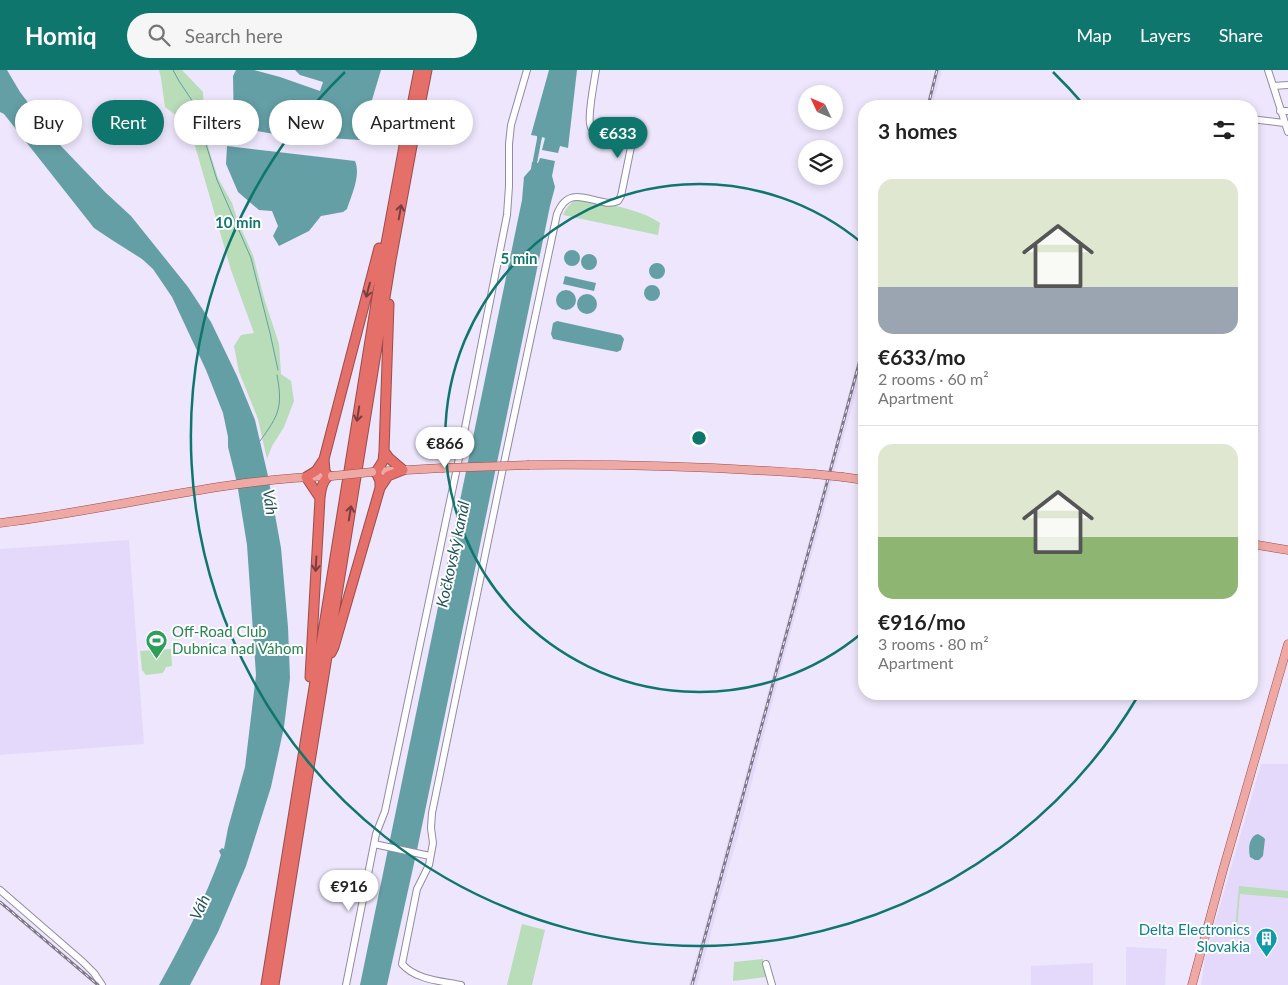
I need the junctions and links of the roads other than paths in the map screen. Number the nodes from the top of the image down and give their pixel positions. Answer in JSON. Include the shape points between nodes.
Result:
{"nodes":[{"id":1,"x":419,"y":70,"type":"edge"},
{"id":2,"x":427,"y":70,"type":"edge"},
{"id":3,"x":527,"y":70,"type":"edge"},
{"id":4,"x":596,"y":70,"type":"edge"},
{"id":5,"x":1268,"y":70,"type":"edge"},
{"id":6,"x":1288,"y":85,"type":"edge"},
{"id":7,"x":1273,"y":86,"type":"junction"},
{"id":8,"x":1280,"y":110,"type":"junction"},
{"id":9,"x":1288,"y":111,"type":"edge"},
{"id":10,"x":1258,"y":120,"type":"edge"},
{"id":11,"x":1284,"y":123,"type":"junction"},
{"id":12,"x":1288,"y":132,"type":"edge"},
{"id":13,"x":392,"y":210,"type":"junction"},
{"id":14,"x":391,"y":260,"type":"junction"},
{"id":15,"x":384,"y":451,"type":"junction"},
{"id":16,"x":324,"y":459,"type":"junction"},
{"id":17,"x":403,"y":470,"type":"junction"},
{"id":18,"x":374,"y":472,"type":"junction"},
{"id":19,"x":330,"y":476,"type":"junction"},
{"id":20,"x":304,"y":478,"type":"junction"},
{"id":21,"x":858,"y":479,"type":"edge"},
{"id":22,"x":380,"y":488,"type":"junction"},
{"id":23,"x":320,"y":498,"type":"junction"},
{"id":24,"x":0,"y":523,"type":"edge"},
{"id":25,"x":1258,"y":545,"type":"edge"},
{"id":26,"x":1288,"y":549,"type":"edge"},
{"id":27,"x":1288,"y":644,"type":"edge"},
{"id":28,"x":325,"y":665,"type":"junction"},
{"id":29,"x":308,"y":719,"type":"junction"},
{"id":30,"x":374,"y":844,"type":"junction"},
{"id":31,"x":430,"y":856,"type":"junction"},
{"id":32,"x":0,"y":890,"type":"edge"},
{"id":33,"x":766,"y":964,"type":"dead end"},
{"id":34,"x":102,"y":985,"type":"edge"},
{"id":35,"x":266,"y":985,"type":"edge"},
{"id":36,"x":274,"y":985,"type":"edge"},
{"id":37,"x":346,"y":985,"type":"edge"},
{"id":38,"x":461,"y":985,"type":"edge"},
{"id":39,"x":772,"y":985,"type":"edge"},
{"id":40,"x":1192,"y":985,"type":"edge"}],
"edges":[{"from":1,"to":13,"type":"highway"},
{"from":14,"to":2,"type":"highway","one_way":true},
{"from":3,"to":30,"type":"street","via":[[511,125],[507,215],[462,444],[385,811]]},
{"from":4,"to":31,"type":"street","via":[[591,127],[599,134],[628,141],[631,151],[618,201],[574,197],[563,203],[557,214],[432,813]]},
{"from":5,"to":7,"type":"street"},
{"from":6,"to":7,"type":"street"},
{"from":7,"to":8,"type":"street"},
{"from":8,"to":9,"type":"street"},
{"from":8,"to":11,"type":"street"},
{"from":10,"to":11,"type":"street"},
{"from":11,"to":12,"type":"street"},
{"from":13,"to":16,"type":"highway","one_way":true,"via":[[386,222]]},
{"from":13,"to":29,"type":"highway","one_way":true},
{"from":14,"to":15,"type":"highway"},
{"from":28,"to":14,"type":"highway","one_way":true},
{"from":15,"to":17,"type":"highway"},
{"from":15,"to":18,"type":"highway","via":[[383,461]]},
{"from":16,"to":19,"type":"highway","via":[[325,471]]},
{"from":16,"to":20,"type":"highway","via":[[316,471]]},
{"from":17,"to":18,"type":"main road"},
{"from":17,"to":21,"type":"main road","bridge":true,"via":[[588,464],[814,474]]},
{"from":17,"to":22,"type":"highway","via":[[388,476]]},
{"from":18,"to":19,"type":"main road","bridge":true},
{"from":18,"to":22,"type":"highway"},
{"from":19,"to":20,"type":"main road"},
{"from":19,"to":23,"type":"highway","via":[[324,481]]},
{"from":20,"to":23,"type":"highway"},
{"from":20,"to":24,"type":"main road","via":[[211,489]]},
{"from":22,"to":28,"type":"highway","via":[[334,647]]},
{"from":23,"to":29,"type":"highway","one_way":true},
{"from":25,"to":26,"type":"main road"},
{"from":27,"to":40,"type":"main road"},
{"from":28,"to":36,"type":"highway"},
{"from":29,"to":35,"type":"highway"},
{"from":30,"to":31,"type":"street"},
{"from":30,"to":37,"type":"street"},
{"from":31,"to":38,"type":"street","via":[[419,883],[402,964],[419,976]]},
{"from":32,"to":34,"type":"street","via":[[83,962]]},
{"from":33,"to":39,"type":"street"}]}
